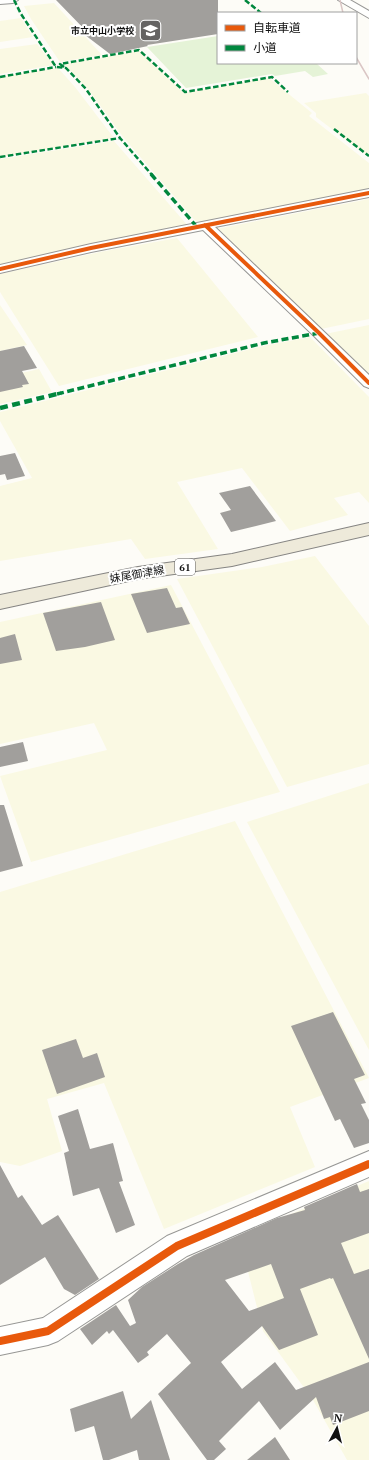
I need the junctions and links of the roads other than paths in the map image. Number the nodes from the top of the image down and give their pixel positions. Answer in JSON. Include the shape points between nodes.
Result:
{"nodes":[{"id":1,"x":13,"y":0,"type":"edge"},
{"id":2,"x":343,"y":0,"type":"edge"},
{"id":3,"x":0,"y":1,"type":"edge"},
{"id":4,"x":369,"y":15,"type":"edge"},
{"id":5,"x":369,"y":193,"type":"edge"},
{"id":6,"x":205,"y":226,"type":"junction"},
{"id":7,"x":0,"y":269,"type":"edge"},
{"id":8,"x":369,"y":383,"type":"edge"},
{"id":9,"x":369,"y":529,"type":"edge"},
{"id":10,"x":0,"y":602,"type":"edge"},
{"id":11,"x":369,"y":1164,"type":"edge"},
{"id":12,"x":0,"y":1341,"type":"edge"}],
"edges":[{"from":1,"to":3,"type":"street"},
{"from":2,"to":4,"type":"street"},
{"from":5,"to":6,"type":"street"},
{"from":6,"to":7,"type":"street"},
{"from":6,"to":8,"type":"street"},
{"from":9,"to":10,"type":"main road","name":"妹尾御津線","number":"61","via":[[232,560],[138,573]]},
{"from":11,"to":12,"type":"street","via":[[177,1246],[48,1331]]}]}
